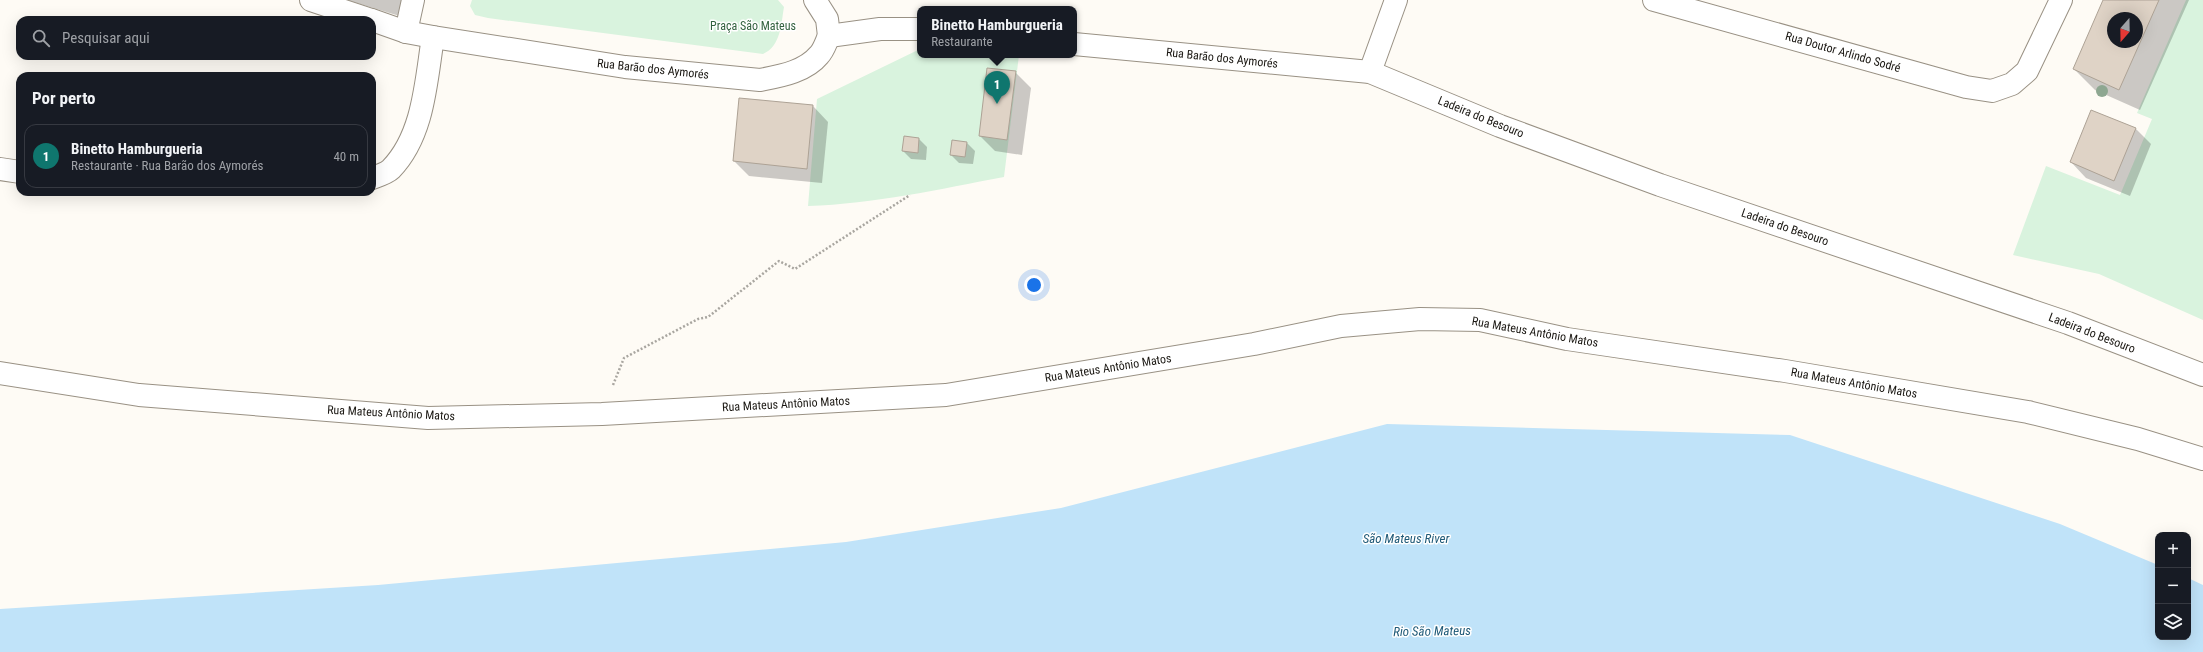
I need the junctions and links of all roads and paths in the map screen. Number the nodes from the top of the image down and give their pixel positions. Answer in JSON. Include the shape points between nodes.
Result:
{"nodes":[{"id":1,"x":311,"y":0,"type":"edge"},
{"id":2,"x":413,"y":0,"type":"edge"},
{"id":3,"x":815,"y":0,"type":"edge"},
{"id":4,"x":1396,"y":0,"type":"edge"},
{"id":5,"x":1654,"y":0,"type":"edge"},
{"id":6,"x":2061,"y":0,"type":"edge"},
{"id":7,"x":359,"y":16,"type":"edge"},
{"id":8,"x":376,"y":22,"type":"edge"},
{"id":9,"x":917,"y":29,"type":"edge"},
{"id":10,"x":406,"y":32,"type":"junction"},
{"id":11,"x":829,"y":36,"type":"junction"},
{"id":12,"x":433,"y":38,"type":"junction"},
{"id":13,"x":1077,"y":44,"type":"edge"},
{"id":14,"x":1370,"y":72,"type":"junction"},
{"id":15,"x":0,"y":169,"type":"edge"},
{"id":16,"x":16,"y":171,"type":"edge"},
{"id":17,"x":376,"y":176,"type":"edge"},
{"id":18,"x":910,"y":195,"type":"dead end"},
{"id":19,"x":0,"y":373,"type":"edge"},
{"id":20,"x":2203,"y":375,"type":"edge"},
{"id":21,"x":602,"y":414,"type":"junction"},
{"id":22,"x":2203,"y":459,"type":"edge"}],
"edges":[{"from":1,"to":7,"type":"street","name":"Rua Barão dos Aymorés"},
{"from":2,"to":10,"type":"street"},
{"from":3,"to":11,"type":"street","via":[[827,19]]},
{"from":4,"to":14,"type":"street"},
{"from":5,"to":6,"type":"street","name":"Rua Doutor Arlindo Sodré","via":[[1966,87],[1992,91],[2012,84],[2028,70]]},
{"from":8,"to":10,"type":"street","name":"Rua Barão dos Aymorés"},
{"from":9,"to":11,"type":"street","via":[[880,29]]},
{"from":10,"to":12,"type":"street","name":"Rua Barão dos Aymorés"},
{"from":11,"to":12,"type":"street","name":"Rua Barão dos Aymorés","via":[[820,55],[809,65],[781,76],[760,80],[626,67]]},
{"from":12,"to":17,"type":"street","via":[[422,107],[408,147],[390,170]]},
{"from":13,"to":14,"type":"street","name":"Rua Barão dos Aymorés"},
{"from":14,"to":20,"type":"street","name":"Ladeira do Besouro","via":[[1500,126],[1653,182],[2068,323]]},
{"from":15,"to":16,"type":"street"},
{"from":18,"to":21,"type":"path","via":[[795,269],[779,261],[708,317],[698,319],[624,358]]},
{"from":19,"to":21,"type":"street","name":"Rua Mateus Antônio Matos","via":[[139,395],[428,418]]},
{"from":21,"to":22,"type":"street","name":"Rua Mateus Antônio Matos","via":[[946,395],[1254,344],[1341,326],[1420,319],[1480,320],[1567,339],[1785,371],[2028,412],[2138,439]]}]}
